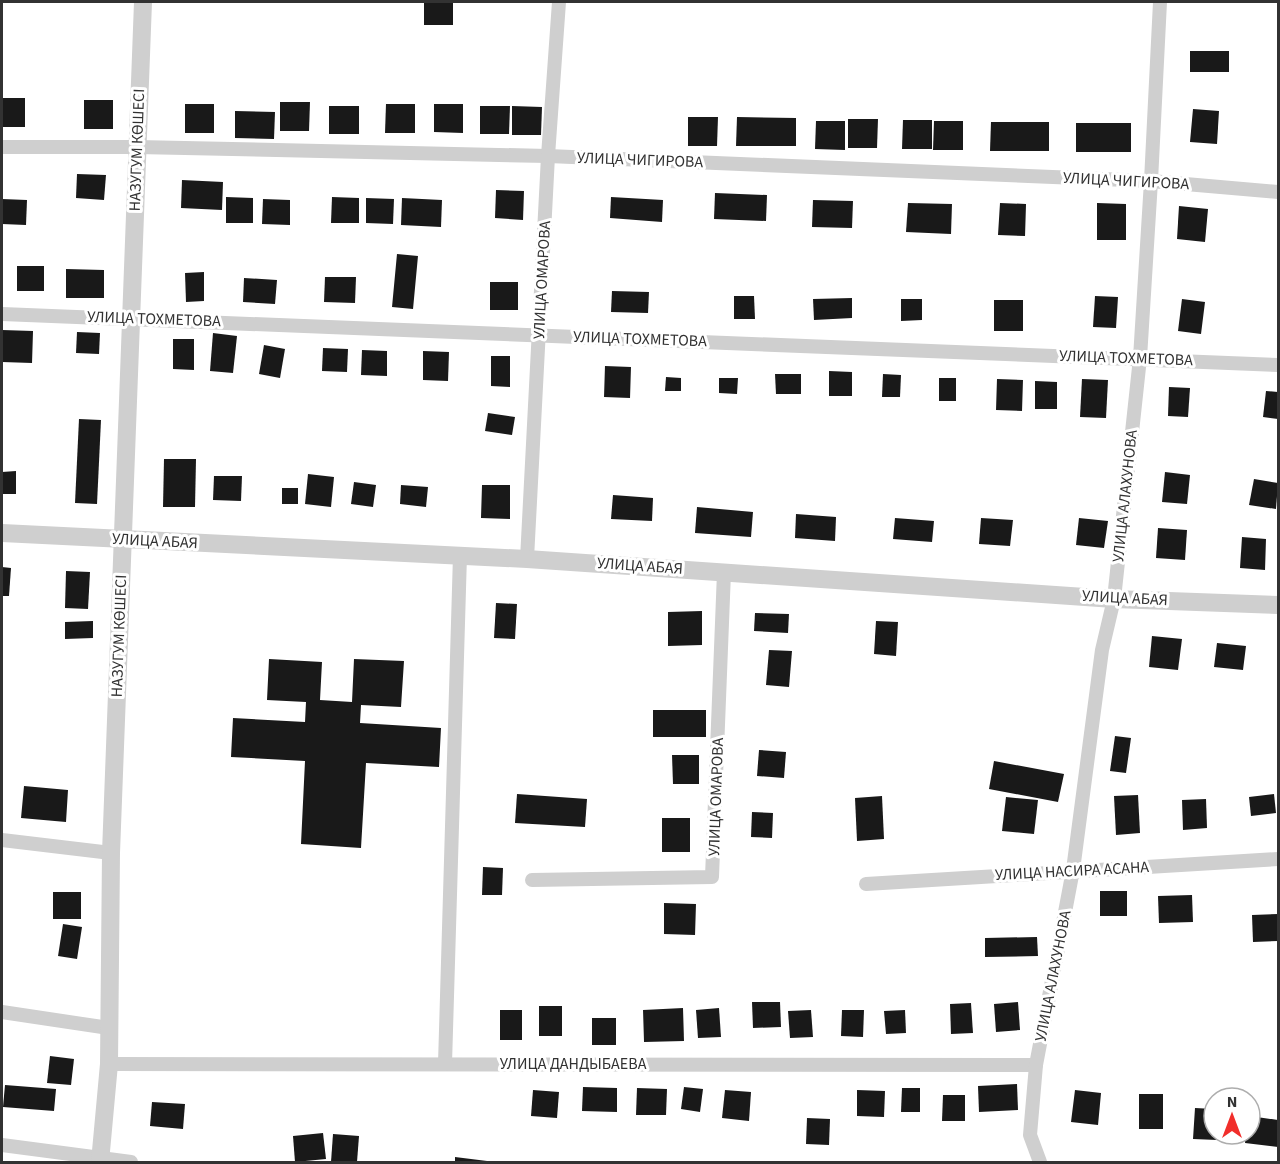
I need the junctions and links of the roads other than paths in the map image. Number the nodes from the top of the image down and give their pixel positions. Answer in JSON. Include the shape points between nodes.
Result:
{"nodes":[{"id":1,"x":143,"y":2,"type":"edge"},
{"id":2,"x":559,"y":2,"type":"edge"},
{"id":3,"x":1160,"y":2,"type":"edge"},
{"id":4,"x":2,"y":147,"type":"edge"},
{"id":5,"x":137,"y":147,"type":"junction"},
{"id":6,"x":548,"y":156,"type":"junction"},
{"id":7,"x":1151,"y":181,"type":"junction"},
{"id":8,"x":1278,"y":192,"type":"edge"},
{"id":9,"x":2,"y":314,"type":"edge"},
{"id":10,"x":131,"y":317,"type":"junction"},
{"id":11,"x":538,"y":335,"type":"junction"},
{"id":12,"x":1140,"y":358,"type":"junction"},
{"id":13,"x":1278,"y":365,"type":"edge"},
{"id":14,"x":2,"y":533,"type":"edge"},
{"id":15,"x":123,"y":540,"type":"junction"},
{"id":16,"x":460,"y":555,"type":"junction"},
{"id":17,"x":527,"y":559,"type":"junction"},
{"id":18,"x":724,"y":572,"type":"junction"},
{"id":19,"x":1114,"y":599,"type":"junction"},
{"id":20,"x":1278,"y":605,"type":"edge"},
{"id":21,"x":2,"y":840,"type":"edge"},
{"id":22,"x":111,"y":853,"type":"junction"},
{"id":23,"x":1278,"y":859,"type":"edge"},
{"id":24,"x":1073,"y":870,"type":"junction"},
{"id":25,"x":532,"y":880,"type":"dead end"},
{"id":26,"x":866,"y":884,"type":"dead end"},
{"id":27,"x":2,"y":1012,"type":"edge"},
{"id":28,"x":110,"y":1028,"type":"junction"},
{"id":29,"x":109,"y":1064,"type":"junction"},
{"id":30,"x":445,"y":1064,"type":"junction"},
{"id":31,"x":1036,"y":1065,"type":"junction"},
{"id":32,"x":2,"y":1145,"type":"edge"},
{"id":33,"x":100,"y":1160,"type":"edge"},
{"id":34,"x":131,"y":1162,"type":"edge"},
{"id":35,"x":1040,"y":1162,"type":"edge"}],
"edges":[{"from":1,"to":5,"type":"street","name":"НАЗУГУМ КӨШЕСІ"},
{"from":2,"to":6,"type":"street","name":"УЛИЦА ОМАРОВА"},
{"from":3,"to":7,"type":"street","name":"УЛИЦА АЛАХУНОВА"},
{"from":4,"to":5,"type":"street","name":"УЛИЦА ЧИГИРОВА"},
{"from":5,"to":6,"type":"street","name":"УЛИЦА ЧИГИРОВА"},
{"from":5,"to":10,"type":"street","name":"НАЗУГУМ КӨШЕСІ"},
{"from":6,"to":7,"type":"street","name":"УЛИЦА ЧИГИРОВА"},
{"from":6,"to":11,"type":"street","name":"УЛИЦА ОМАРОВА"},
{"from":7,"to":8,"type":"street","name":"УЛИЦА ЧИГИРОВА"},
{"from":7,"to":12,"type":"street","name":"УЛИЦА АЛАХУНОВА"},
{"from":9,"to":10,"type":"street","name":"УЛИЦА ТОХМЕТОВА"},
{"from":10,"to":11,"type":"street","name":"УЛИЦА ТОХМЕТОВА"},
{"from":10,"to":15,"type":"street","name":"НАЗУГУМ КӨШЕСІ"},
{"from":11,"to":12,"type":"street","name":"УЛИЦА ТОХМЕТОВА"},
{"from":11,"to":17,"type":"street","name":"УЛИЦА ОМАРОВА"},
{"from":12,"to":13,"type":"street","name":"УЛИЦА ТОХМЕТОВА"},
{"from":12,"to":19,"type":"street","name":"УЛИЦА АЛАХУНОВА"},
{"from":14,"to":15,"type":"street","name":"УЛИЦА АБАЯ"},
{"from":15,"to":16,"type":"street","name":"УЛИЦА АБАЯ"},
{"from":15,"to":22,"type":"street","name":"НАЗУГУМ КӨШЕСІ"},
{"from":16,"to":17,"type":"street","name":"УЛИЦА АБАЯ"},
{"from":16,"to":30,"type":"street"},
{"from":17,"to":18,"type":"street","name":"УЛИЦА АБАЯ"},
{"from":18,"to":19,"type":"street","name":"УЛИЦА АБАЯ"},
{"from":18,"to":25,"type":"street","name":"УЛИЦА ОМАРОВА","via":[[712,878]]},
{"from":19,"to":20,"type":"street","name":"УЛИЦА АБАЯ"},
{"from":19,"to":24,"type":"street","name":"УЛИЦА АЛАХУНОВА","via":[[1102,650]]},
{"from":21,"to":22,"type":"street"},
{"from":22,"to":28,"type":"street","name":"НАЗУГУМ КӨШЕСІ"},
{"from":23,"to":24,"type":"street","name":"УЛИЦА НАСИРА АСАНА"},
{"from":24,"to":26,"type":"street","name":"УЛИЦА НАСИРА АСАНА"},
{"from":24,"to":31,"type":"street","name":"УЛИЦА АЛАХУНОВА"},
{"from":27,"to":28,"type":"street"},
{"from":28,"to":29,"type":"street","name":"НАЗУГУМ КӨШЕСІ"},
{"from":29,"to":30,"type":"street","name":"УЛИЦА ДАНДЫБАЕВА"},
{"from":29,"to":33,"type":"street","name":"НАЗУГУМ КӨШЕСІ"},
{"from":30,"to":31,"type":"street","name":"УЛИЦА ДАНДЫБАЕВА"},
{"from":31,"to":35,"type":"street","name":"УЛИЦА АЛАХУНОВА","via":[[1030,1135]]},
{"from":32,"to":33,"type":"street"},
{"from":33,"to":34,"type":"street"}]}
